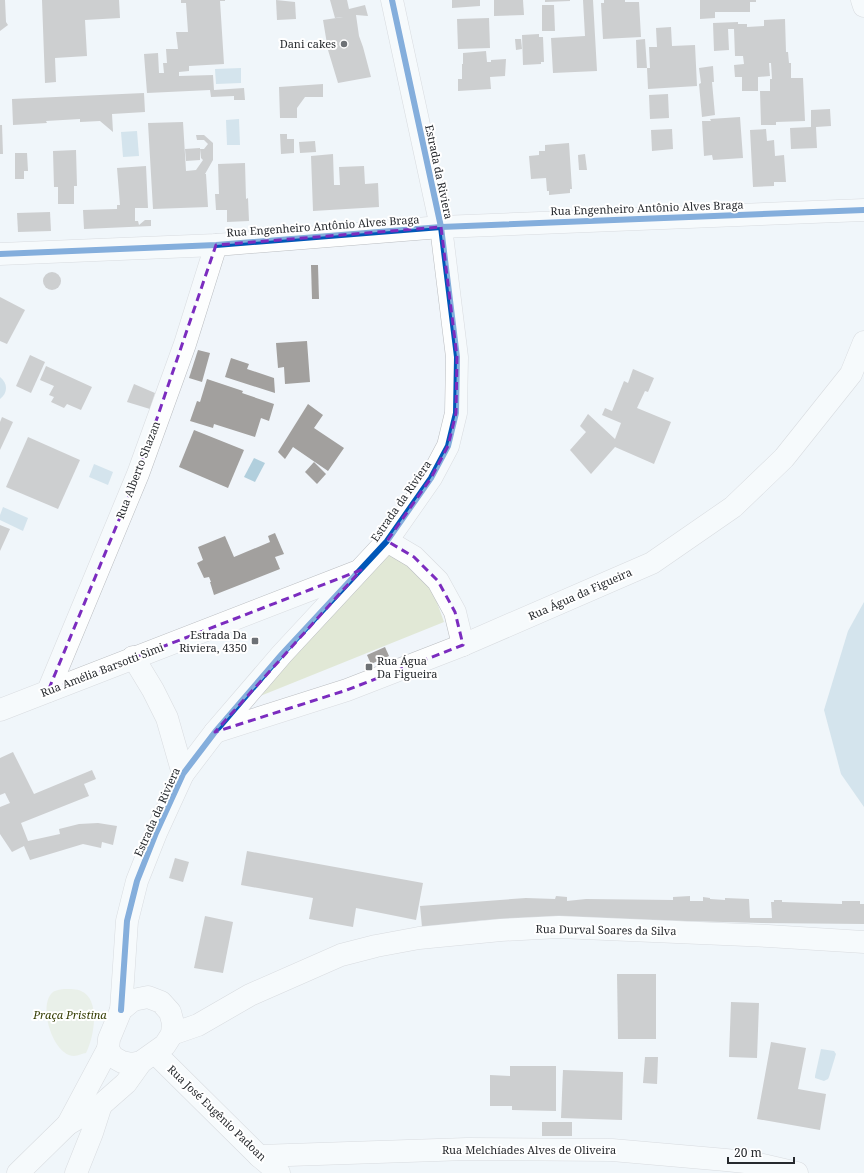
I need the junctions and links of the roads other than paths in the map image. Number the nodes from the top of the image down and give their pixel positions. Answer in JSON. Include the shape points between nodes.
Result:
{"nodes":[{"id":1,"x":392,"y":0,"type":"edge"},
{"id":2,"x":862,"y":0,"type":"edge"},
{"id":3,"x":864,"y":6,"type":"edge"},
{"id":4,"x":864,"y":210,"type":"edge"},
{"id":5,"x":441,"y":227,"type":"junction"},
{"id":6,"x":216,"y":245,"type":"junction"},
{"id":7,"x":0,"y":254,"type":"edge"},
{"id":8,"x":864,"y":342,"type":"edge"},
{"id":9,"x":387,"y":541,"type":"junction"},
{"id":10,"x":361,"y":570,"type":"junction"},
{"id":11,"x":463,"y":645,"type":"junction"},
{"id":12,"x":134,"y":657,"type":"junction"},
{"id":13,"x":48,"y":691,"type":"junction"},
{"id":14,"x":0,"y":710,"type":"edge"},
{"id":15,"x":215,"y":732,"type":"junction"},
{"id":16,"x":183,"y":774,"type":"junction"},
{"id":17,"x":864,"y":942,"type":"edge"},
{"id":18,"x":125,"y":956,"type":"junction"},
{"id":19,"x":148,"y":997,"type":"junction"},
{"id":20,"x":121,"y":1010,"type":"junction"},
{"id":21,"x":170,"y":1012,"type":"junction"},
{"id":22,"x":218,"y":1013,"type":"junction"},
{"id":23,"x":172,"y":1034,"type":"junction"},
{"id":24,"x":108,"y":1049,"type":"junction"},
{"id":25,"x":148,"y":1058,"type":"junction"},
{"id":26,"x":101,"y":1105,"type":"junction"},
{"id":27,"x":68,"y":1124,"type":"junction"},
{"id":28,"x":259,"y":1156,"type":"junction"},
{"id":29,"x":18,"y":1173,"type":"edge"},
{"id":30,"x":76,"y":1173,"type":"edge"},
{"id":31,"x":279,"y":1173,"type":"edge"},
{"id":32,"x":797,"y":1173,"type":"edge"}],
"edges":[{"from":1,"to":5,"type":"street","name":"Estrada da Riviera"},
{"from":2,"to":3,"type":"street"},
{"from":4,"to":5,"type":"street","name":"Rua Engenheiro Antônio Alves Braga"},
{"from":5,"to":6,"type":"street","name":"Rua Engenheiro Antônio Alves Braga"},
{"from":5,"to":9,"type":"street","name":"Estrada da Riviera","via":[[457,357],[456,413],[448,446],[431,478]]},
{"from":6,"to":7,"type":"street","name":"Rua Engenheiro Antônio Alves Braga"},
{"from":6,"to":13,"type":"street","name":"Rua Alberto Shazan","via":[[185,344],[138,474]]},
{"from":8,"to":11,"type":"street","name":"Rua Água da Figueira","via":[[850,374],[784,458],[733,507],[652,563]]},
{"from":9,"to":10,"type":"street","name":"Estrada da Riviera"},
{"from":9,"to":11,"type":"street","via":[[414,557],[438,581],[455,612]]},
{"from":10,"to":12,"type":"street","name":"Rua Amélia Barsotti Simi"},
{"from":10,"to":15,"type":"street","name":"Estrada da Riviera","via":[[282,654]]},
{"from":11,"to":15,"type":"street","name":"Rua Água da Figueira","via":[[347,690]]},
{"from":12,"to":13,"type":"street","name":"Rua Amélia Barsotti Simi"},
{"from":12,"to":16,"type":"street","name":"Estrada da Riviera","via":[[167,718]]},
{"from":13,"to":14,"type":"street","name":"Rua Amélia Barsotti Simi"},
{"from":15,"to":16,"type":"street","name":"Estrada da Riviera"},
{"from":16,"to":18,"type":"street","name":"Estrada da Riviera","via":[[137,881],[128,921]]},
{"from":17,"to":22,"type":"street","name":"Rua Durval Soares da Silva","via":[[559,927],[419,938],[342,955],[250,995]]},
{"from":18,"to":19,"type":"street"},
{"from":18,"to":20,"type":"street","name":"Estrada da Riviera"},
{"from":19,"to":20,"type":"street","via":[[133,1000]]},
{"from":19,"to":21,"type":"street","via":[[161,1002]]},
{"from":20,"to":24,"type":"street","via":[[109,1039]]},
{"from":21,"to":22,"type":"street"},
{"from":21,"to":23,"type":"street"},
{"from":22,"to":23,"type":"street","name":"Rua Durval Soares da Silva","via":[[198,1025]]},
{"from":23,"to":25,"type":"street","via":[[165,1045]]},
{"from":24,"to":25,"type":"street","via":[[113,1057],[122,1062],[132,1064]]},
{"from":24,"to":27,"type":"street"},
{"from":25,"to":26,"type":"street","via":[[126,1083]]},
{"from":25,"to":28,"type":"street","name":"Rua José Eugênio Padoan"},
{"from":26,"to":27,"type":"street"},
{"from":26,"to":30,"type":"street"},
{"from":27,"to":29,"type":"street"},
{"from":28,"to":31,"type":"street","name":"Rua José Eugênio Padoan"},
{"from":28,"to":32,"type":"street","name":"Rua Melchíades Alves de Oliveira","via":[[467,1149],[612,1150],[754,1163]]}]}
